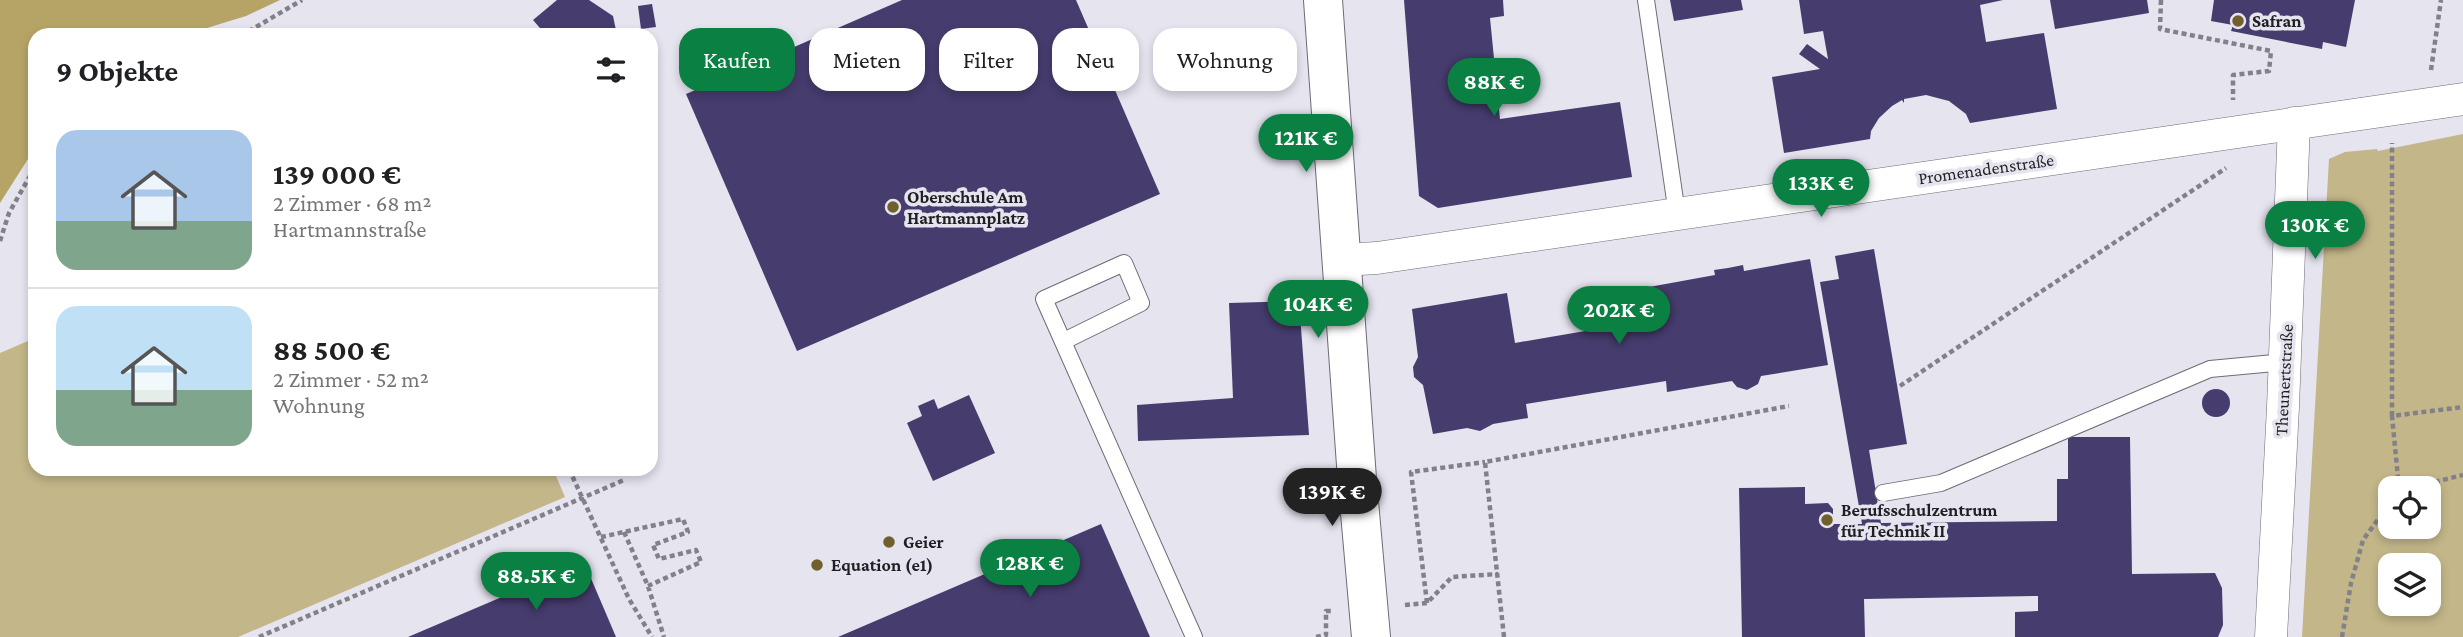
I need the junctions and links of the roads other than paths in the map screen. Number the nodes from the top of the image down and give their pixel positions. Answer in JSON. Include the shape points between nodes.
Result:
{"nodes":[{"id":1,"x":1323,"y":0,"type":"edge"},
{"id":2,"x":1646,"y":0,"type":"edge"},
{"id":3,"x":2463,"y":99,"type":"edge"},
{"id":4,"x":2294,"y":123,"type":"junction"},
{"id":5,"x":1677,"y":214,"type":"junction"},
{"id":6,"x":1342,"y":260,"type":"junction"},
{"id":7,"x":1064,"y":341,"type":"junction"},
{"id":8,"x":2285,"y":362,"type":"junction"},
{"id":9,"x":1883,"y":493,"type":"dead end"},
{"id":10,"x":1194,"y":637,"type":"edge"},
{"id":11,"x":1371,"y":637,"type":"edge"},
{"id":12,"x":2271,"y":637,"type":"edge"}],
"edges":[{"from":1,"to":6,"type":"main road"},
{"from":2,"to":5,"type":"lane"},
{"from":3,"to":4,"type":"street","name":"Promenadenstraße"},
{"from":4,"to":5,"type":"street","name":"Promenadenstraße"},
{"from":4,"to":8,"type":"street","name":"Theunertstraße"},
{"from":5,"to":6,"type":"street","name":"Promenadenstraße"},
{"from":6,"to":11,"type":"main road"},
{"from":7,"to":7,"type":"lane","via":[[1044,299],[1124,263],[1141,303]]},
{"from":7,"to":10,"type":"lane"},
{"from":8,"to":9,"type":"lane","via":[[2210,369],[1941,483]]},
{"from":8,"to":12,"type":"street","name":"Theunertstraße"}]}
